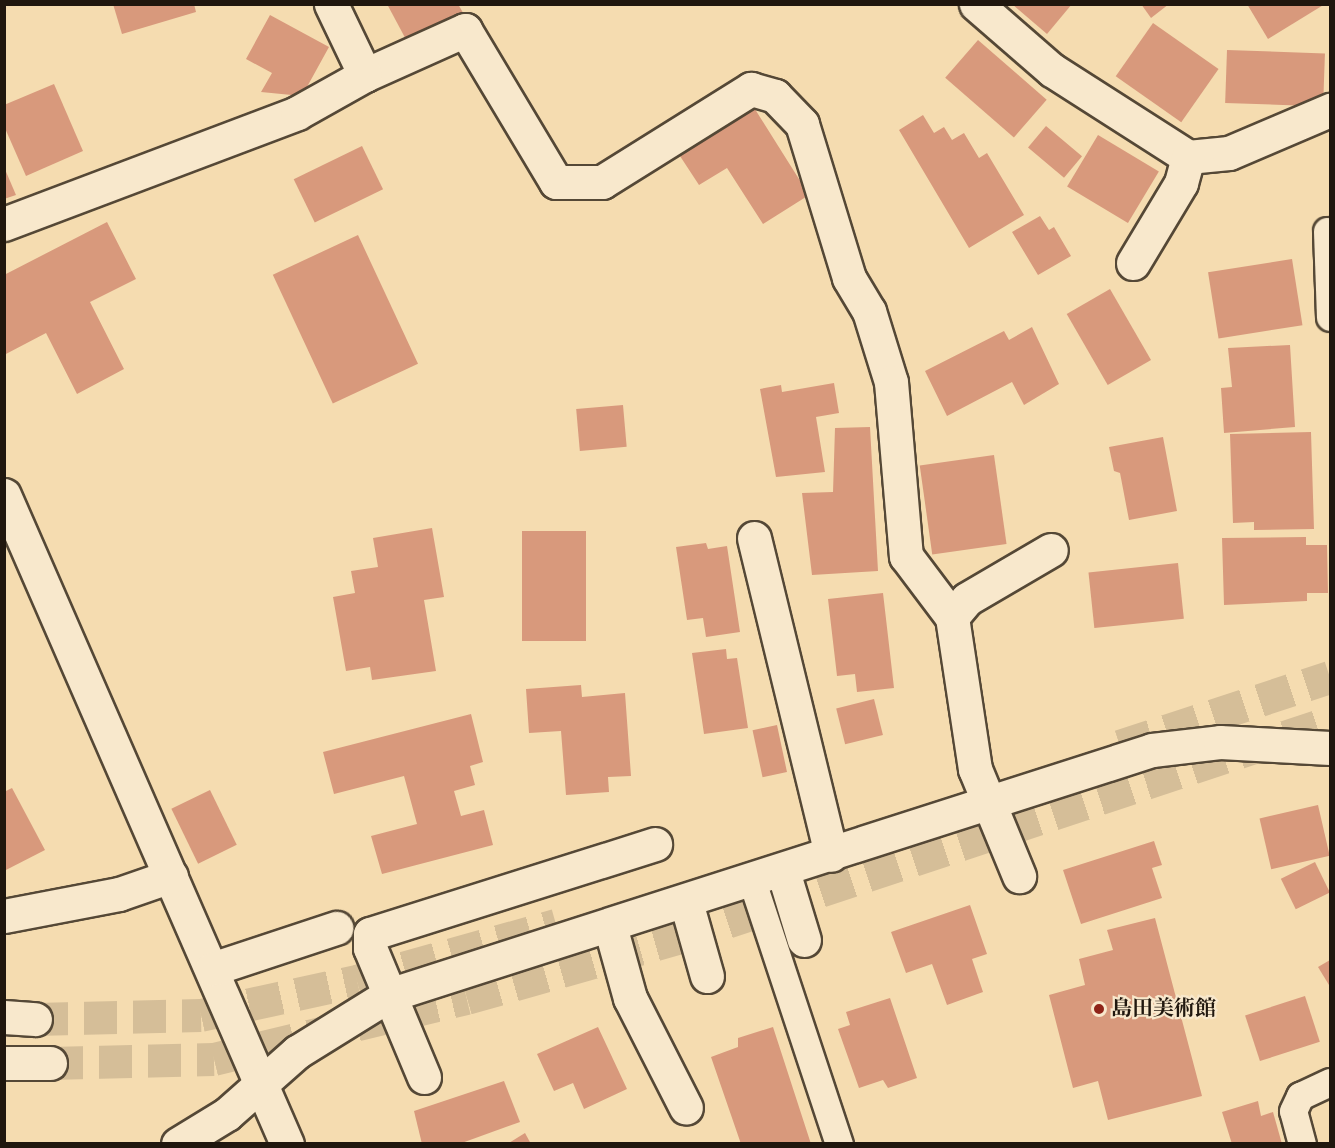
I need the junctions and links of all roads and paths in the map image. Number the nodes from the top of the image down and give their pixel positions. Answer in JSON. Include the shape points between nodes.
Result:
{"nodes":[{"id":1,"x":331,"y":4,"type":"edge"},
{"id":2,"x":976,"y":4,"type":"edge"},
{"id":3,"x":365,"y":75,"type":"junction"},
{"id":4,"x":1330,"y":110,"type":"edge"},
{"id":5,"x":1188,"y":157,"type":"junction"},
{"id":6,"x":4,"y":224,"type":"edge"},
{"id":7,"x":1327,"y":231,"type":"dead end"},
{"id":8,"x":1133,"y":263,"type":"dead end"},
{"id":9,"x":1330,"y":317,"type":"edge"},
{"id":10,"x":4,"y":495,"type":"edge"},
{"id":11,"x":754,"y":538,"type":"dead end"},
{"id":12,"x":1051,"y":550,"type":"dead end"},
{"id":13,"x":952,"y":617,"type":"junction"},
{"id":14,"x":1330,"y":748,"type":"edge"},
{"id":15,"x":989,"y":801,"type":"junction"},
{"id":16,"x":655,"y":844,"type":"dead end"},
{"id":17,"x":831,"y":855,"type":"junction"},
{"id":18,"x":783,"y":871,"type":"junction"},
{"id":19,"x":171,"y":876,"type":"junction"},
{"id":20,"x":1019,"y":876,"type":"dead end"},
{"id":21,"x":752,"y":881,"type":"junction"},
{"id":22,"x":686,"y":902,"type":"junction"},
{"id":23,"x":4,"y":916,"type":"edge"},
{"id":24,"x":610,"y":926,"type":"junction"},
{"id":25,"x":336,"y":928,"type":"dead end"},
{"id":26,"x":804,"y":940,"type":"dead end"},
{"id":27,"x":212,"y":969,"type":"junction"},
{"id":28,"x":707,"y":976,"type":"dead end"},
{"id":29,"x":389,"y":995,"type":"junction"},
{"id":30,"x":4,"y":1063,"type":"edge"},
{"id":31,"x":50,"y":1063,"type":"tunnel mouth"},
{"id":32,"x":424,"y":1077,"type":"dead end"},
{"id":33,"x":1330,"y":1082,"type":"edge"},
{"id":34,"x":261,"y":1084,"type":"junction"},
{"id":35,"x":686,"y":1108,"type":"dead end"},
{"id":36,"x":178,"y":1143,"type":"edge"},
{"id":37,"x":287,"y":1143,"type":"edge"},
{"id":38,"x":839,"y":1143,"type":"edge"},
{"id":39,"x":1302,"y":1143,"type":"edge"}],
"edges":[{"from":1,"to":3,"type":"street"},
{"from":2,"to":5,"type":"street","via":[[1052,70]]},
{"from":3,"to":6,"type":"street","via":[[297,113]]},
{"from":3,"to":13,"type":"street","via":[[465,30],[556,182],[602,182],[751,89],[775,96],[802,124],[849,278],[869,311],[891,382],[906,556]]},
{"from":4,"to":5,"type":"street","via":[[1229,153]]},
{"from":5,"to":8,"type":"street","via":[[1181,183]]},
{"from":7,"to":9,"type":"lane"},
{"from":10,"to":19,"type":"street"},
{"from":11,"to":17,"type":"street"},
{"from":12,"to":13,"type":"street","via":[[967,599]]},
{"from":13,"to":15,"type":"street","via":[[975,769]]},
{"from":14,"to":15,"type":"street","via":[[1220,742],[1152,750]]},
{"from":15,"to":17,"type":"street"},
{"from":15,"to":20,"type":"street"},
{"from":16,"to":29,"type":"street","via":[[386,924],[370,934],[370,948]]},
{"from":17,"to":18,"type":"street"},
{"from":18,"to":21,"type":"street"},
{"from":18,"to":26,"type":"street"},
{"from":19,"to":23,"type":"street","via":[[119,894]]},
{"from":19,"to":27,"type":"street"},
{"from":21,"to":22,"type":"street"},
{"from":21,"to":38,"type":"lane"},
{"from":22,"to":24,"type":"street"},
{"from":22,"to":28,"type":"street"},
{"from":24,"to":29,"type":"street"},
{"from":24,"to":35,"type":"street","via":[[630,998]]},
{"from":25,"to":27,"type":"street"},
{"from":27,"to":34,"type":"street"},
{"from":29,"to":32,"type":"street"},
{"from":29,"to":34,"type":"street","via":[[357,1010]]},
{"from":30,"to":31,"type":"street"},
{"from":33,"to":39,"type":"lane","via":[[1300,1096],[1293,1111]]},
{"from":34,"to":36,"type":"street","via":[[199,1135]]},
{"from":34,"to":37,"type":"street"}]}
